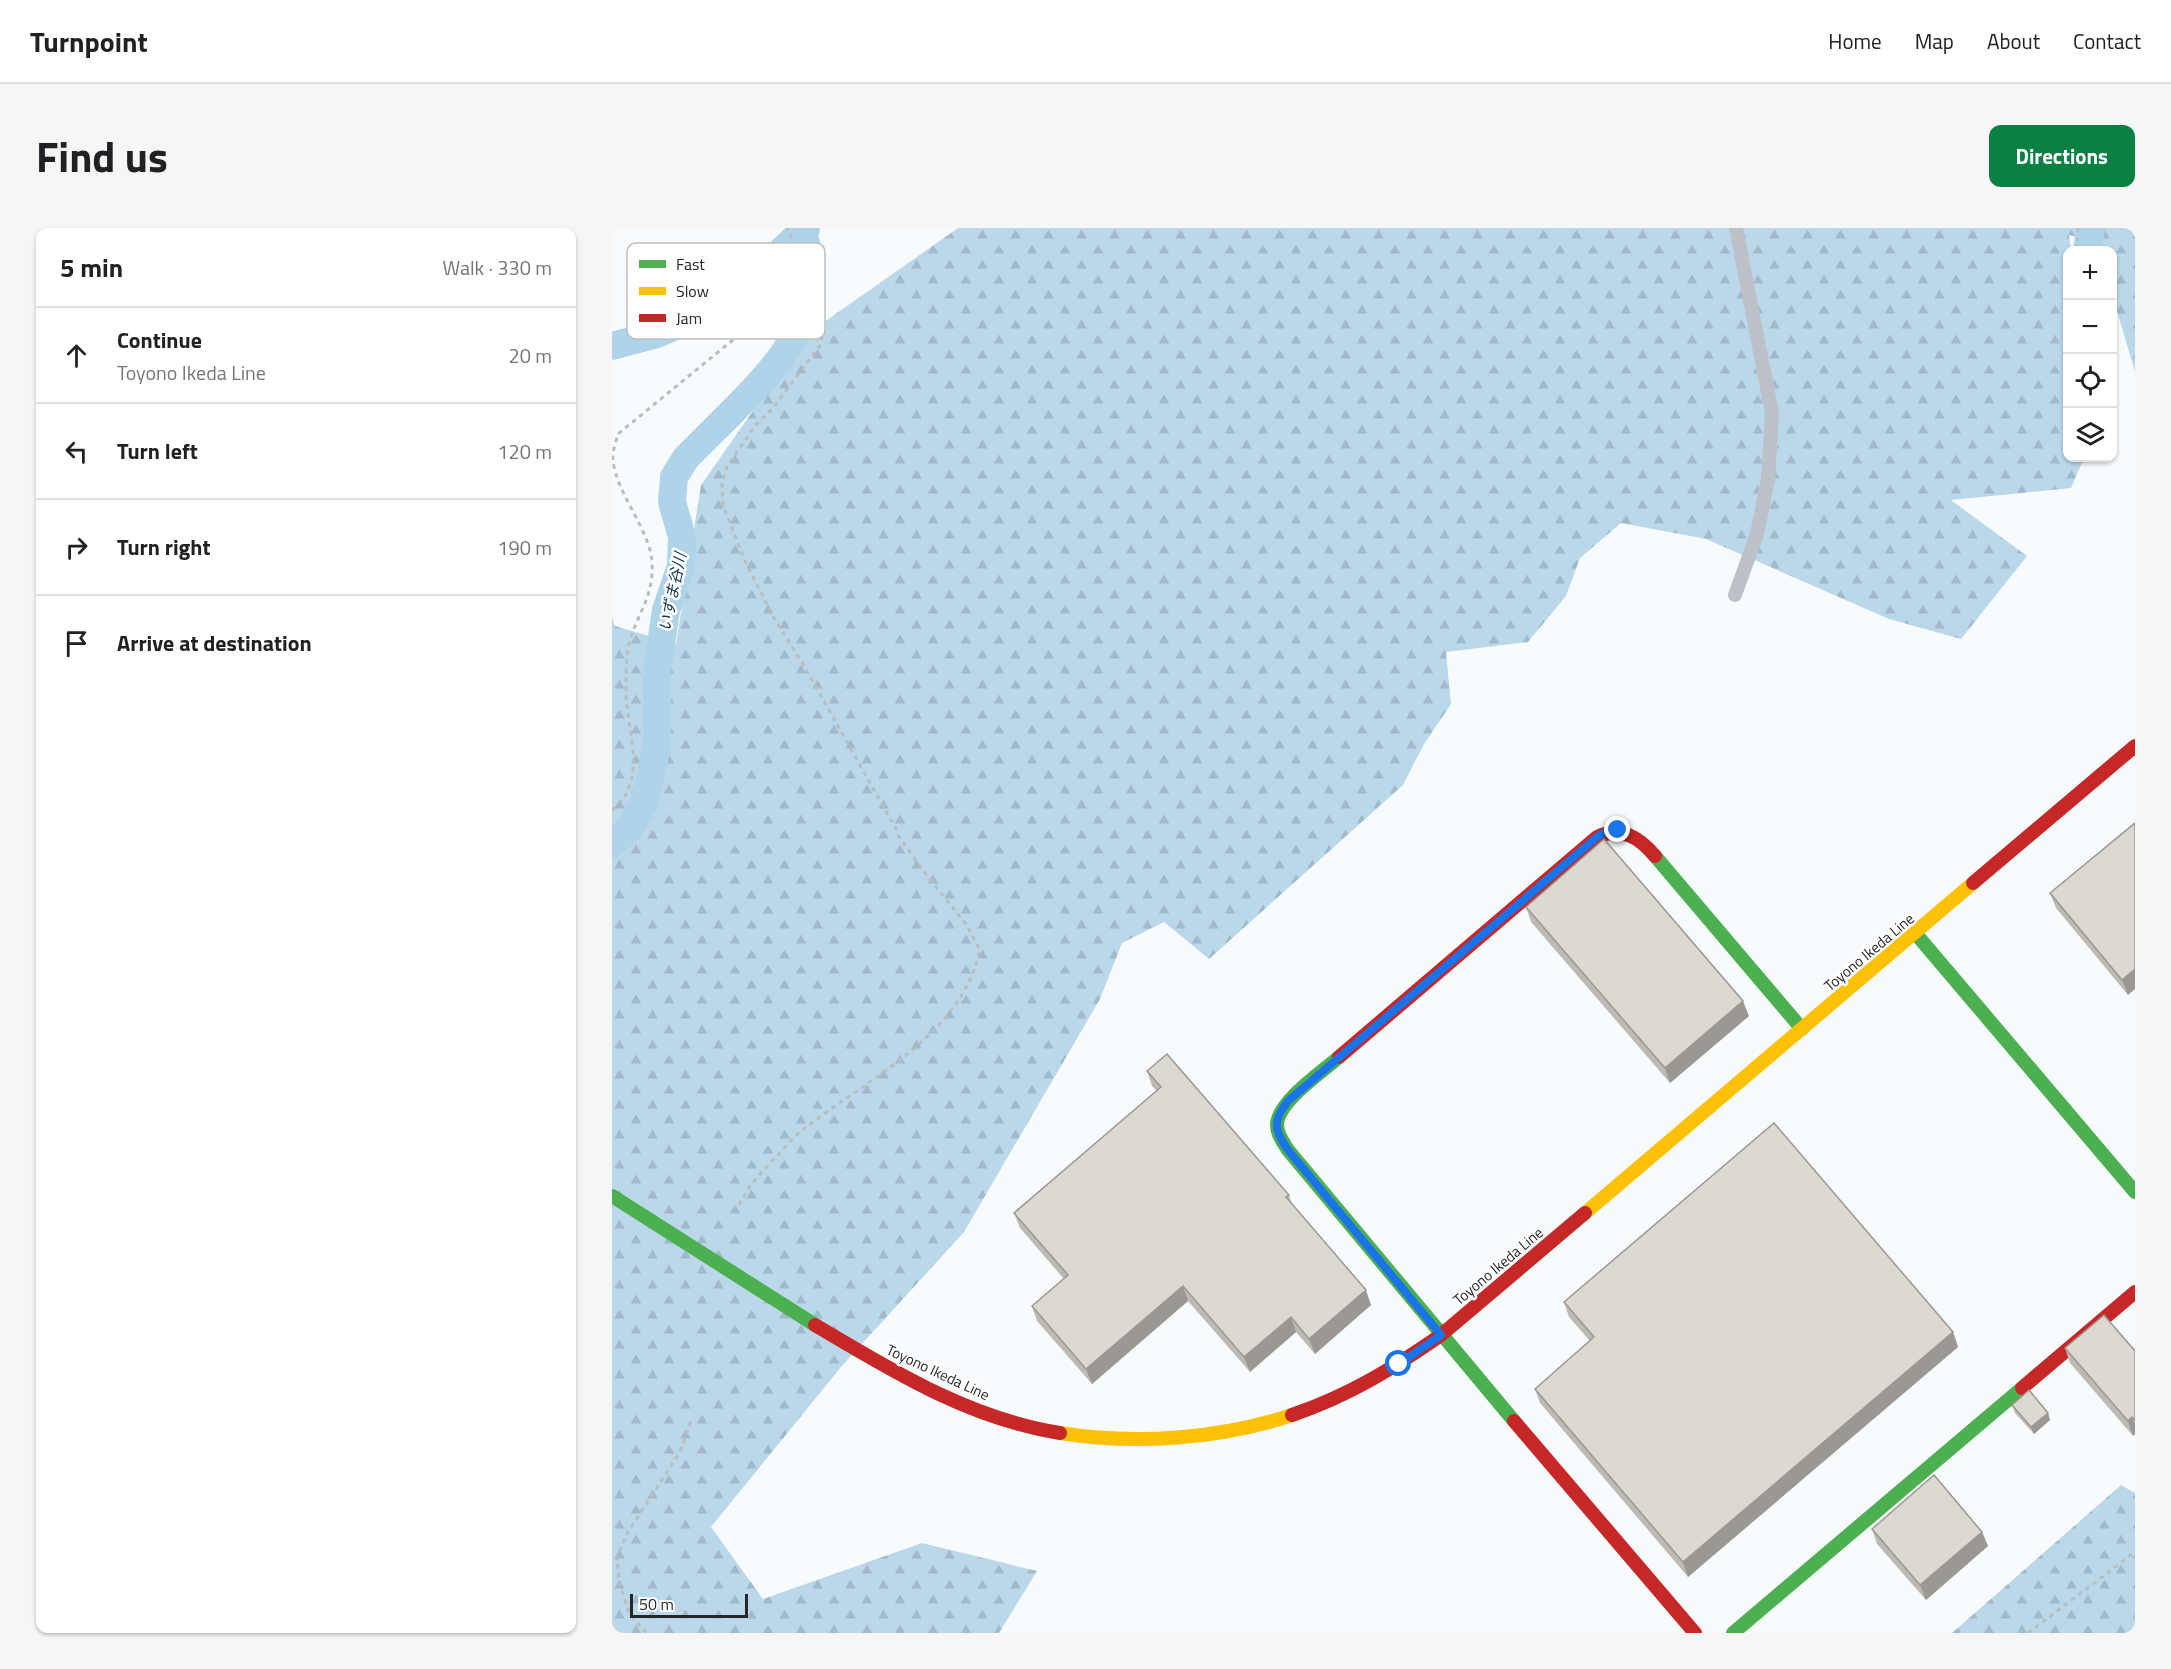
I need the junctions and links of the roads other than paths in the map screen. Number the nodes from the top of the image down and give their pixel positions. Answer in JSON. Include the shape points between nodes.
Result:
{"nodes":[{"id":1,"x":1736,"y":228,"type":"edge"},
{"id":2,"x":1735,"y":595,"type":"dead end"},
{"id":3,"x":2135,"y":746,"type":"edge"},
{"id":4,"x":1916,"y":934,"type":"junction"},
{"id":5,"x":1802,"y":1029,"type":"junction"},
{"id":6,"x":2135,"y":1192,"type":"edge"},
{"id":7,"x":612,"y":1196,"type":"edge"},
{"id":8,"x":2135,"y":1292,"type":"edge"},
{"id":9,"x":1441,"y":1335,"type":"junction"},
{"id":10,"x":1695,"y":1633,"type":"edge"},
{"id":11,"x":1734,"y":1633,"type":"edge"}],
"edges":[{"from":1,"to":2,"type":"street","via":[[1772,413],[1768,480],[1757,534]]},
{"from":3,"to":4,"type":"street","name":"Toyono Ikeda Line"},
{"from":4,"to":5,"type":"street","name":"Toyono Ikeda Line"},
{"from":4,"to":6,"type":"street"},
{"from":5,"to":9,"type":"street","name":"Toyono Ikeda Line"},
{"from":5,"to":9,"type":"street","via":[[1647,846],[1628,832],[1618,830],[1597,837],[1288,1101],[1275,1123],[1288,1150]]},
{"from":7,"to":9,"type":"street","name":"Toyono Ikeda Line","via":[[891,1371],[1009,1421],[1063,1433],[1168,1438],[1272,1420],[1351,1392]]},
{"from":8,"to":11,"type":"street"},
{"from":9,"to":10,"type":"street"}]}
